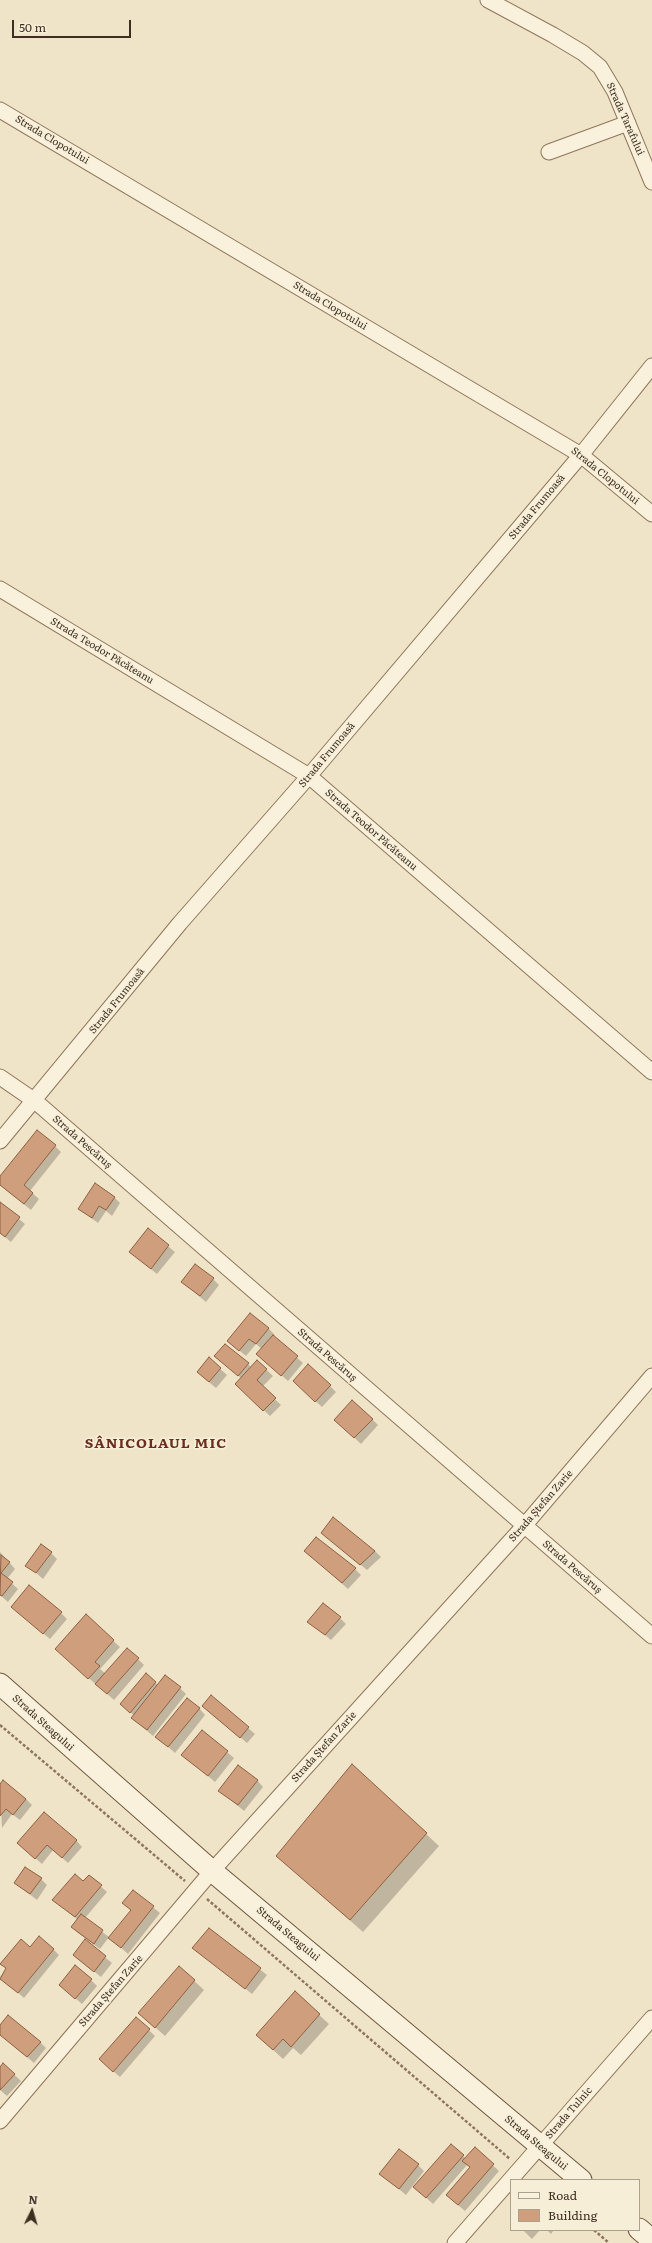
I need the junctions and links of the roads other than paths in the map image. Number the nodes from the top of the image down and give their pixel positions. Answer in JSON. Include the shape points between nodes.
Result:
{"nodes":[{"id":1,"x":488,"y":0,"type":"edge"},
{"id":2,"x":0,"y":110,"type":"edge"},
{"id":3,"x":628,"y":123,"type":"junction"},
{"id":4,"x":550,"y":152,"type":"dead end"},
{"id":5,"x":652,"y":182,"type":"edge"},
{"id":6,"x":652,"y":366,"type":"edge"},
{"id":7,"x":581,"y":455,"type":"junction"},
{"id":8,"x":652,"y":514,"type":"edge"},
{"id":9,"x":0,"y":589,"type":"edge"},
{"id":10,"x":309,"y":776,"type":"junction"},
{"id":11,"x":652,"y":1072,"type":"edge"},
{"id":12,"x":0,"y":1077,"type":"edge"},
{"id":13,"x":35,"y":1101,"type":"junction"},
{"id":14,"x":0,"y":1141,"type":"edge"},
{"id":15,"x":652,"y":1376,"type":"edge"},
{"id":16,"x":524,"y":1526,"type":"junction"},
{"id":17,"x":652,"y":1636,"type":"edge"},
{"id":18,"x":0,"y":1684,"type":"edge"},
{"id":19,"x":212,"y":1872,"type":"junction"},
{"id":20,"x":652,"y":2018,"type":"edge"},
{"id":21,"x":0,"y":2121,"type":"edge"},
{"id":22,"x":540,"y":2146,"type":"junction"},
{"id":23,"x":511,"y":2179,"type":"edge"},
{"id":24,"x":580,"y":2179,"type":"edge"},
{"id":25,"x":510,"y":2180,"type":"edge"},
{"id":26,"x":640,"y":2230,"type":"edge"},
{"id":27,"x":652,"y":2240,"type":"edge"},
{"id":28,"x":455,"y":2243,"type":"edge"}],
"edges":[{"from":1,"to":3,"type":"street","name":"Strada Tarafului","via":[[553,35],[583,53],[600,67],[615,92]]},
{"from":2,"to":7,"type":"street","name":"Strada Clopotului"},
{"from":3,"to":4,"type":"street"},
{"from":3,"to":5,"type":"street","name":"Strada Tarafului"},
{"from":6,"to":7,"type":"street","name":"Strada Frumoasă"},
{"from":7,"to":8,"type":"street","name":"Strada Clopotului"},
{"from":7,"to":10,"type":"street","name":"Strada Frumoasă"},
{"from":9,"to":10,"type":"street","name":"Strada Teodor Păcăteanu"},
{"from":10,"to":11,"type":"street","name":"Strada Teodor Păcăteanu"},
{"from":10,"to":13,"type":"street","name":"Strada Frumoasă","via":[[180,923]]},
{"from":12,"to":13,"type":"street","name":"Strada Pescăruș"},
{"from":13,"to":14,"type":"street","name":"Strada Frumoasă"},
{"from":13,"to":16,"type":"street","name":"Strada Pescăruș"},
{"from":15,"to":16,"type":"street","name":"Strada Ștefan Zarie"},
{"from":16,"to":17,"type":"street","name":"Strada Pescăruș"},
{"from":16,"to":19,"type":"street","name":"Strada Ștefan Zarie"},
{"from":18,"to":19,"type":"main road","name":"Strada Steagului"},
{"from":19,"to":21,"type":"street","name":"Strada Ștefan Zarie"},
{"from":19,"to":22,"type":"main road","name":"Strada Steagului"},
{"from":20,"to":22,"type":"street","name":"Strada Tulnic"},
{"from":22,"to":23,"type":"street","name":"Strada Tulnic"},
{"from":22,"to":24,"type":"main road","name":"Strada Steagului"},
{"from":25,"to":28,"type":"street","name":"Strada Tulnic"},
{"from":26,"to":27,"type":"main road"}]}
